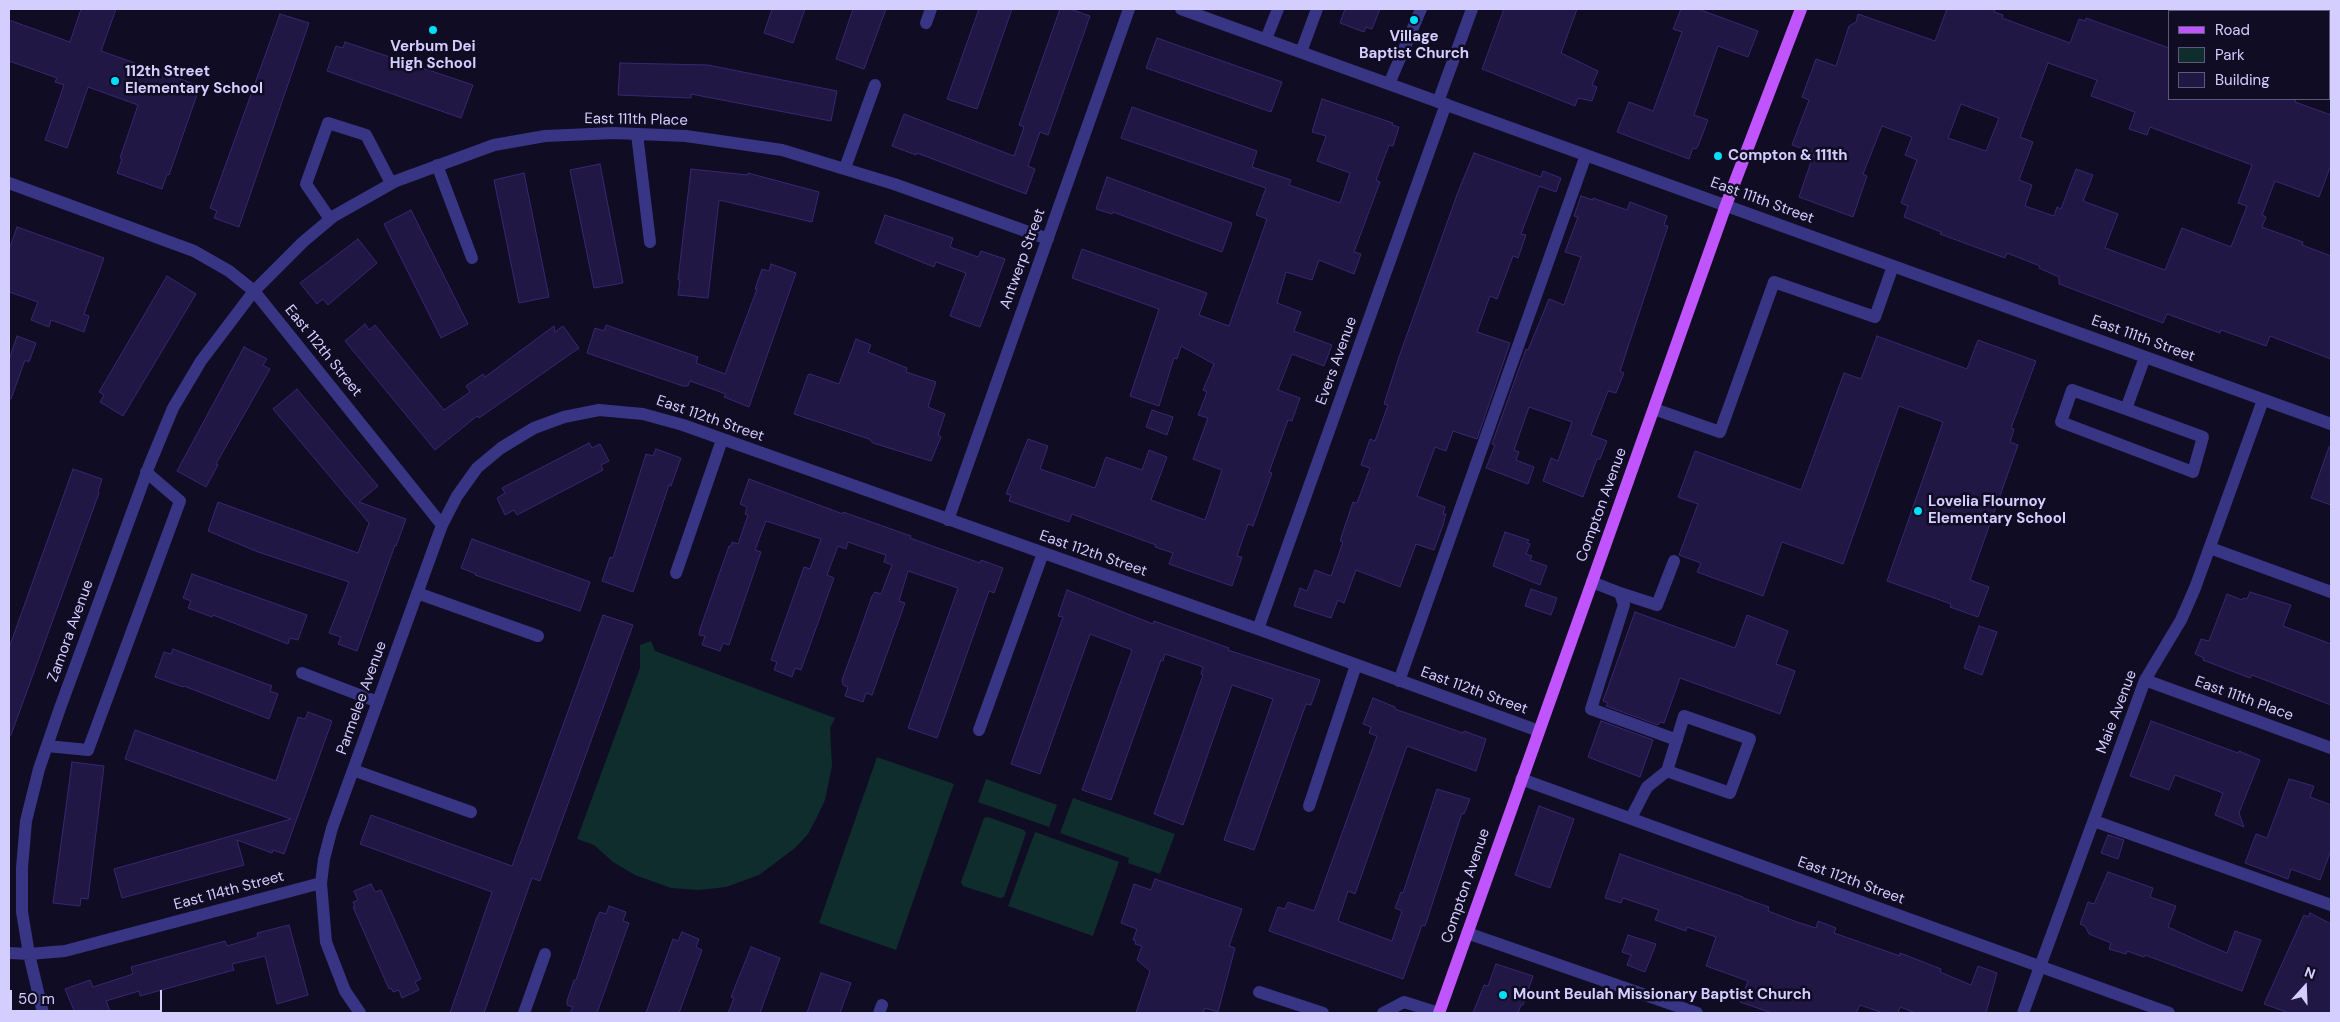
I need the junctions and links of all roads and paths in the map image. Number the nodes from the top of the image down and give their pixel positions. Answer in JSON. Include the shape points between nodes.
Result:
{"nodes":[{"id":1,"x":931,"y":9,"type":"edge"},
{"id":2,"x":1129,"y":9,"type":"edge"},
{"id":3,"x":1181,"y":9,"type":"edge"},
{"id":4,"x":1278,"y":9,"type":"edge"},
{"id":5,"x":1316,"y":9,"type":"edge"},
{"id":6,"x":1421,"y":9,"type":"edge"},
{"id":7,"x":1472,"y":9,"type":"edge"},
{"id":8,"x":1801,"y":9,"type":"edge"},
{"id":9,"x":926,"y":23,"type":"dead end"},
{"id":10,"x":1266,"y":39,"type":"junction"},
{"id":11,"x":1301,"y":52,"type":"junction"},
{"id":12,"x":1389,"y":84,"type":"junction"},
{"id":13,"x":875,"y":85,"type":"dead end"},
{"id":14,"x":1442,"y":103,"type":"junction"},
{"id":15,"x":637,"y":134,"type":"junction"},
{"id":16,"x":1586,"y":155,"type":"junction"},
{"id":17,"x":437,"y":165,"type":"junction"},
{"id":18,"x":845,"y":168,"type":"junction"},
{"id":19,"x":9,"y":183,"type":"edge"},
{"id":20,"x":391,"y":183,"type":"junction"},
{"id":21,"x":1726,"y":205,"type":"junction"},
{"id":22,"x":330,"y":219,"type":"junction"},
{"id":23,"x":1048,"y":239,"type":"junction"},
{"id":24,"x":650,"y":242,"type":"dead end"},
{"id":25,"x":472,"y":258,"type":"dead end"},
{"id":26,"x":1893,"y":266,"type":"junction"},
{"id":27,"x":254,"y":290,"type":"junction"},
{"id":28,"x":2145,"y":357,"type":"junction"},
{"id":29,"x":2264,"y":400,"type":"junction"},
{"id":30,"x":1654,"y":409,"type":"junction"},
{"id":31,"x":2126,"y":409,"type":"junction"},
{"id":32,"x":2331,"y":424,"type":"edge"},
{"id":33,"x":722,"y":440,"type":"junction"},
{"id":34,"x":146,"y":472,"type":"junction"},
{"id":35,"x":948,"y":520,"type":"junction"},
{"id":36,"x":442,"y":525,"type":"junction"},
{"id":37,"x":2210,"y":548,"type":"junction"},
{"id":38,"x":1043,"y":553,"type":"junction"},
{"id":39,"x":1674,"y":561,"type":"dead end"},
{"id":40,"x":676,"y":573,"type":"dead end"},
{"id":41,"x":1592,"y":582,"type":"junction"},
{"id":42,"x":2331,"y":592,"type":"edge"},
{"id":43,"x":417,"y":593,"type":"junction"},
{"id":44,"x":1620,"y":593,"type":"junction"},
{"id":45,"x":1258,"y":629,"type":"junction"},
{"id":46,"x":538,"y":636,"type":"dead end"},
{"id":47,"x":1356,"y":665,"type":"junction"},
{"id":48,"x":302,"y":673,"type":"dead end"},
{"id":49,"x":2145,"y":680,"type":"junction"},
{"id":50,"x":1399,"y":681,"type":"junction"},
{"id":51,"x":378,"y":702,"type":"junction"},
{"id":52,"x":979,"y":730,"type":"dead end"},
{"id":53,"x":1539,"y":731,"type":"junction"},
{"id":54,"x":1677,"y":740,"type":"junction"},
{"id":55,"x":47,"y":746,"type":"junction"},
{"id":56,"x":2331,"y":748,"type":"edge"},
{"id":57,"x":353,"y":770,"type":"junction"},
{"id":58,"x":1667,"y":771,"type":"junction"},
{"id":59,"x":1521,"y":778,"type":"junction"},
{"id":60,"x":1309,"y":806,"type":"dead end"},
{"id":61,"x":471,"y":812,"type":"dead end"},
{"id":62,"x":1630,"y":818,"type":"junction"},
{"id":63,"x":2094,"y":821,"type":"junction"},
{"id":64,"x":321,"y":883,"type":"junction"},
{"id":65,"x":2331,"y":906,"type":"edge"},
{"id":66,"x":1467,"y":933,"type":"junction"},
{"id":67,"x":9,"y":953,"type":"edge"},
{"id":68,"x":29,"y":954,"type":"junction"},
{"id":69,"x":545,"y":954,"type":"dead end"},
{"id":70,"x":2040,"y":967,"type":"junction"},
{"id":71,"x":1259,"y":992,"type":"dead end"},
{"id":72,"x":43,"y":1013,"type":"edge"},
{"id":73,"x":360,"y":1013,"type":"edge"},
{"id":74,"x":524,"y":1013,"type":"edge"},
{"id":75,"x":1323,"y":1013,"type":"edge"},
{"id":76,"x":1383,"y":1013,"type":"edge"},
{"id":77,"x":1439,"y":1013,"type":"edge"},
{"id":78,"x":1697,"y":1013,"type":"edge"},
{"id":79,"x":2023,"y":1013,"type":"edge"},
{"id":80,"x":2170,"y":1013,"type":"edge"}],
"edges":[{"from":1,"to":9,"type":"street"},
{"from":2,"to":23,"type":"street","name":"Antwerp Street"},
{"from":3,"to":10,"type":"street","name":"East 111th Street"},
{"from":4,"to":10,"type":"street"},
{"from":5,"to":11,"type":"street"},
{"from":6,"to":12,"type":"street"},
{"from":7,"to":14,"type":"street","name":"Evers Avenue"},
{"from":8,"to":21,"type":"main road","name":"Compton Avenue"},
{"from":10,"to":11,"type":"street","name":"East 111th Street"},
{"from":11,"to":12,"type":"street","name":"East 111th Street"},
{"from":12,"to":14,"type":"street","name":"East 111th Street"},
{"from":13,"to":18,"type":"street"},
{"from":14,"to":16,"type":"street","name":"East 111th Street"},
{"from":14,"to":45,"type":"street","name":"Evers Avenue"},
{"from":15,"to":17,"type":"street","name":"East 111th Place","via":[[545,136],[494,146]]},
{"from":15,"to":18,"type":"street","name":"East 111th Place","via":[[740,143],[782,150]]},
{"from":15,"to":24,"type":"street"},
{"from":16,"to":21,"type":"street","name":"East 111th Street"},
{"from":16,"to":50,"type":"street"},
{"from":17,"to":20,"type":"street","name":"East 111th Place"},
{"from":17,"to":25,"type":"street"},
{"from":18,"to":23,"type":"street","name":"East 111th Place"},
{"from":19,"to":27,"type":"street","name":"East 112th Street","via":[[194,251]]},
{"from":20,"to":22,"type":"street","name":"East 111th Place"},
{"from":20,"to":22,"type":"street","via":[[366,135],[328,123],[306,184]]},
{"from":21,"to":26,"type":"street","name":"East 111th Street"},
{"from":21,"to":30,"type":"main road","name":"Compton Avenue"},
{"from":22,"to":27,"type":"street","name":"East 111th Place"},
{"from":23,"to":35,"type":"street","name":"Antwerp Street"},
{"from":26,"to":28,"type":"street","name":"East 111th Street"},
{"from":26,"to":30,"type":"street","via":[[1876,317],[1774,282],[1720,432]]},
{"from":27,"to":34,"type":"street","name":"Zamora Avenue","via":[[201,362],[173,408]]},
{"from":27,"to":36,"type":"street","name":"East 112th Street"},
{"from":28,"to":29,"type":"street","name":"East 111th Street"},
{"from":28,"to":31,"type":"street"},
{"from":29,"to":32,"type":"street","name":"East 111th Street"},
{"from":29,"to":37,"type":"street","name":"Maie Avenue"},
{"from":30,"to":41,"type":"main road","name":"Compton Avenue"},
{"from":31,"to":31,"type":"street","via":[[2072,390],[2061,422],[2192,472],[2204,438]]},
{"from":33,"to":35,"type":"street","name":"East 112th Street"},
{"from":33,"to":36,"type":"street","name":"East 112th Street","via":[[643,414],[600,410],[564,417],[534,428],[501,448],[477,468]]},
{"from":33,"to":40,"type":"street"},
{"from":34,"to":55,"type":"street","name":"Zamora Avenue"},
{"from":34,"to":55,"type":"street","via":[[180,500],[88,750]]},
{"from":35,"to":38,"type":"street","name":"East 112th Street"},
{"from":36,"to":43,"type":"street","name":"Parmelee Avenue"},
{"from":37,"to":42,"type":"street"},
{"from":37,"to":49,"type":"street","name":"Maie Avenue","via":[[2182,620]]},
{"from":38,"to":45,"type":"street","name":"East 112th Street"},
{"from":38,"to":52,"type":"street"},
{"from":39,"to":44,"type":"street","via":[[1657,605]]},
{"from":41,"to":44,"type":"street"},
{"from":41,"to":53,"type":"main road","name":"Compton Avenue"},
{"from":43,"to":46,"type":"street"},
{"from":43,"to":51,"type":"street","name":"Parmelee Avenue"},
{"from":44,"to":54,"type":"street","via":[[1624,606],[1591,709]]},
{"from":45,"to":47,"type":"street","name":"East 112th Street"},
{"from":47,"to":50,"type":"street","name":"East 112th Street"},
{"from":47,"to":60,"type":"street"},
{"from":48,"to":51,"type":"street"},
{"from":49,"to":56,"type":"street","name":"East 111th Place"},
{"from":49,"to":63,"type":"street","name":"Maie Avenue"},
{"from":50,"to":53,"type":"street","name":"East 112th Street"},
{"from":51,"to":57,"type":"street","name":"Parmelee Avenue"},
{"from":53,"to":59,"type":"main road","name":"Compton Avenue"},
{"from":54,"to":58,"type":"street"},
{"from":54,"to":58,"type":"street","via":[[1684,716],[1750,739],[1730,793]]},
{"from":55,"to":68,"type":"street","name":"Zamora Avenue","via":[[26,822],[22,912]]},
{"from":57,"to":61,"type":"street"},
{"from":57,"to":64,"type":"street","name":"Parmelee Avenue","via":[[332,828]]},
{"from":58,"to":62,"type":"street","via":[[1648,787]]},
{"from":59,"to":62,"type":"street","name":"East 112th Street"},
{"from":59,"to":66,"type":"main road","name":"Compton Avenue"},
{"from":62,"to":70,"type":"street","name":"East 112th Street"},
{"from":63,"to":65,"type":"street"},
{"from":63,"to":70,"type":"street","name":"Maie Avenue"},
{"from":64,"to":68,"type":"street","name":"East 114th Street","via":[[65,951]]},
{"from":64,"to":73,"type":"street","via":[[326,942],[345,991]]},
{"from":66,"to":77,"type":"main road","name":"Compton Avenue"},
{"from":66,"to":78,"type":"street"},
{"from":67,"to":68,"type":"street","name":"East 114th Street"},
{"from":68,"to":72,"type":"street","name":"Zamora Avenue"},
{"from":69,"to":74,"type":"street"},
{"from":70,"to":79,"type":"street","name":"Maie Avenue"},
{"from":70,"to":80,"type":"street","name":"East 112th Street"},
{"from":71,"to":75,"type":"street"},
{"from":76,"to":77,"type":"street","via":[[1404,1002]]}]}
